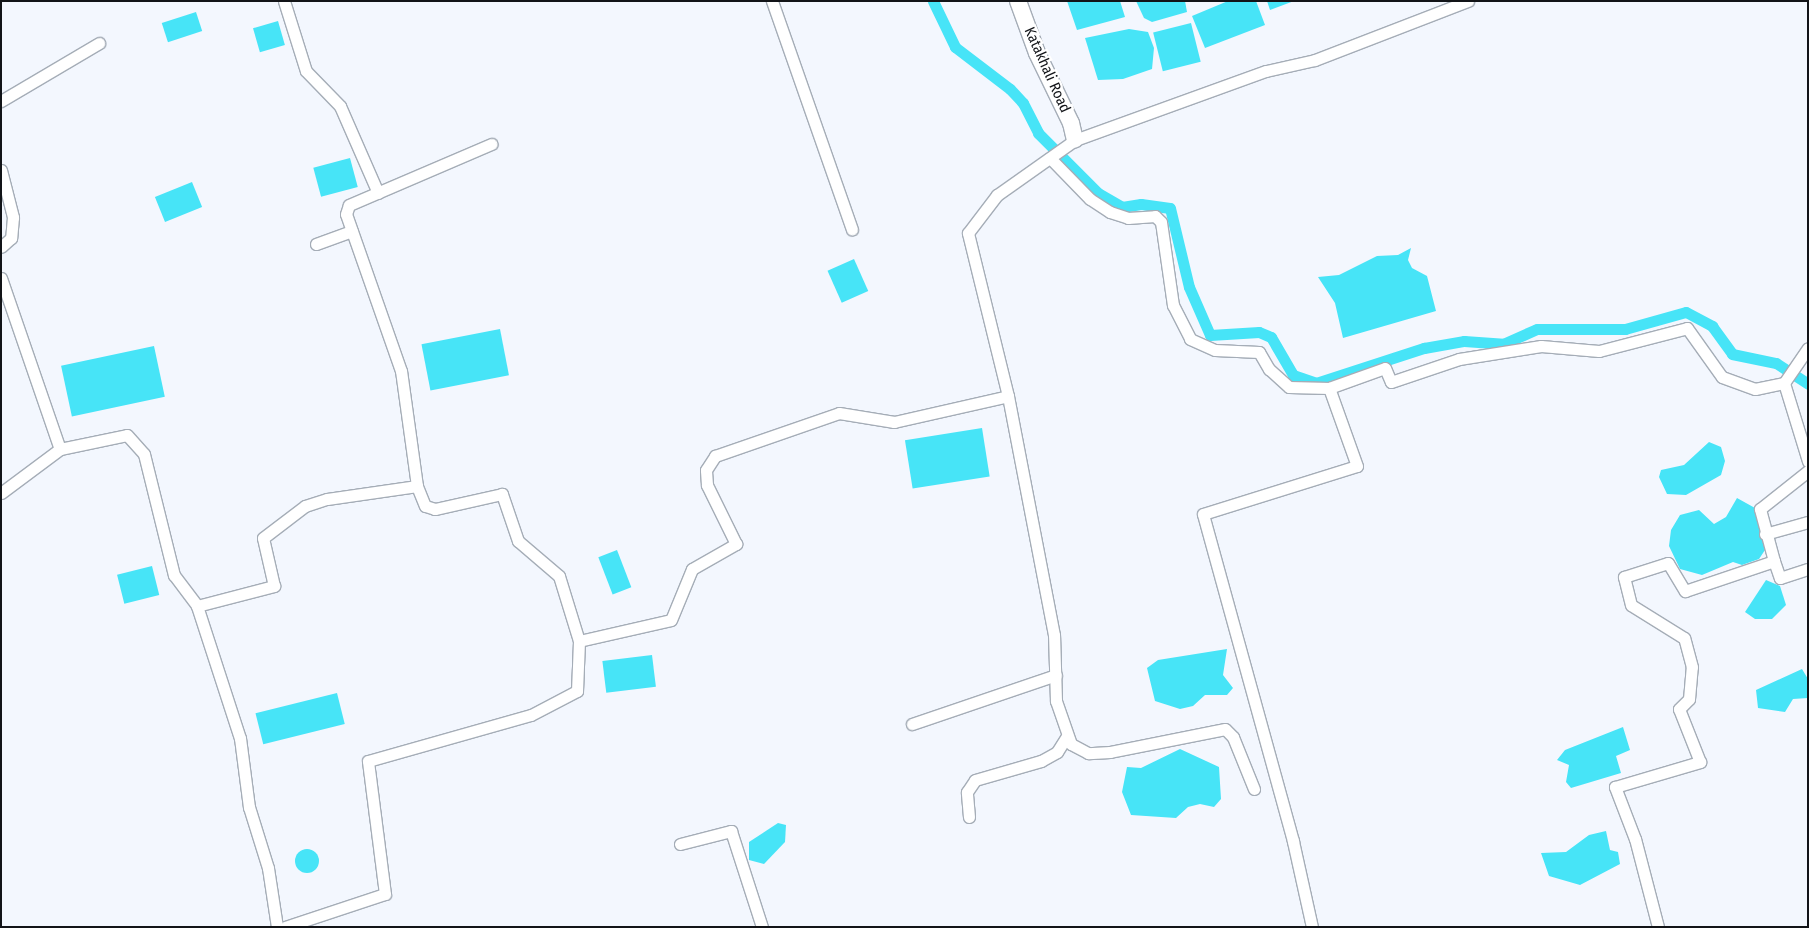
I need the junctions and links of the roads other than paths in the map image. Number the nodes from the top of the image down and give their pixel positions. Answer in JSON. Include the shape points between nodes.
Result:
{"nodes":[{"id":1,"x":284,"y":1,"type":"edge"},
{"id":2,"x":772,"y":1,"type":"edge"},
{"id":3,"x":1018,"y":1,"type":"edge"},
{"id":4,"x":1468,"y":1,"type":"edge"},
{"id":5,"x":99,"y":43,"type":"dead end"},
{"id":6,"x":1,"y":102,"type":"edge"},
{"id":7,"x":1074,"y":140,"type":"junction"},
{"id":8,"x":491,"y":144,"type":"dead end"},
{"id":9,"x":1050,"y":158,"type":"junction"},
{"id":10,"x":1,"y":170,"type":"edge"},
{"id":11,"x":378,"y":193,"type":"junction"},
{"id":12,"x":852,"y":229,"type":"dead end"},
{"id":13,"x":352,"y":230,"type":"junction"},
{"id":14,"x":316,"y":244,"type":"dead end"},
{"id":15,"x":1,"y":247,"type":"edge"},
{"id":16,"x":1,"y":278,"type":"edge"},
{"id":17,"x":1808,"y":348,"type":"edge"},
{"id":18,"x":1784,"y":383,"type":"junction"},
{"id":19,"x":1329,"y":388,"type":"junction"},
{"id":20,"x":1008,"y":396,"type":"junction"},
{"id":21,"x":60,"y":449,"type":"junction"},
{"id":22,"x":1808,"y":461,"type":"edge"},
{"id":23,"x":1808,"y":471,"type":"edge"},
{"id":24,"x":418,"y":486,"type":"junction"},
{"id":25,"x":1,"y":493,"type":"edge"},
{"id":26,"x":1808,"y":522,"type":"edge"},
{"id":27,"x":1766,"y":534,"type":"junction"},
{"id":28,"x":1774,"y":561,"type":"junction"},
{"id":29,"x":1808,"y":569,"type":"edge"},
{"id":30,"x":197,"y":606,"type":"junction"},
{"id":31,"x":579,"y":641,"type":"junction"},
{"id":32,"x":1056,"y":675,"type":"junction"},
{"id":33,"x":912,"y":724,"type":"dead end"},
{"id":34,"x":1066,"y":736,"type":"junction"},
{"id":35,"x":1254,"y":789,"type":"dead end"},
{"id":36,"x":969,"y":817,"type":"dead end"},
{"id":37,"x":680,"y":844,"type":"dead end"},
{"id":38,"x":278,"y":927,"type":"edge"},
{"id":39,"x":285,"y":927,"type":"edge"},
{"id":40,"x":762,"y":927,"type":"edge"},
{"id":41,"x":1312,"y":927,"type":"edge"},
{"id":42,"x":1658,"y":927,"type":"edge"}],
"edges":[{"from":1,"to":11,"type":"street","via":[[306,71],[340,106]]},
{"from":2,"to":12,"type":"street"},
{"from":3,"to":7,"type":"street","name":"Katakhali Road","via":[[1037,53],[1071,123]]},
{"from":4,"to":7,"type":"street","via":[[1315,60],[1266,71]]},
{"from":5,"to":6,"type":"street"},
{"from":7,"to":9,"type":"street"},
{"from":8,"to":11,"type":"street"},
{"from":9,"to":19,"type":"street","via":[[1090,199],[1110,212],[1128,218],[1155,216],[1160,222],[1173,305],[1190,339],[1214,350],[1259,352],[1269,370],[1289,386]]},
{"from":9,"to":20,"type":"street","via":[[996,195],[968,233]]},
{"from":10,"to":15,"type":"street","via":[[13,217],[11,238]]},
{"from":11,"to":13,"type":"street","via":[[346,209]]},
{"from":13,"to":14,"type":"street"},
{"from":13,"to":24,"type":"street","via":[[401,371]]},
{"from":16,"to":21,"type":"street"},
{"from":17,"to":18,"type":"street"},
{"from":18,"to":19,"type":"street","via":[[1755,389],[1722,378],[1687,328],[1599,350],[1541,346],[1459,360],[1391,382],[1385,368]]},
{"from":18,"to":22,"type":"street"},
{"from":19,"to":41,"type":"street","via":[[1357,466],[1203,514],[1293,841]]},
{"from":20,"to":31,"type":"street","via":[[894,422],[840,413],[714,456],[706,470],[707,484],[736,544],[692,569],[671,620]]},
{"from":20,"to":32,"type":"street","via":[[1054,635]]},
{"from":21,"to":25,"type":"street"},
{"from":21,"to":30,"type":"street","via":[[126,435],[144,454],[174,576]]},
{"from":23,"to":27,"type":"street","via":[[1762,504]]},
{"from":24,"to":30,"type":"street","via":[[327,499],[305,506],[263,538],[274,586]]},
{"from":24,"to":31,"type":"street","via":[[430,510],[502,494],[518,541],[557,572]]},
{"from":26,"to":27,"type":"street"},
{"from":27,"to":28,"type":"street"},
{"from":28,"to":29,"type":"street","via":[[1780,578]]},
{"from":28,"to":42,"type":"street","via":[[1685,591],[1668,563],[1624,577],[1631,605],[1684,638],[1692,667],[1689,699],[1679,709],[1700,762],[1615,787],[1635,839]]},
{"from":30,"to":38,"type":"street","via":[[240,738],[249,808],[268,868]]},
{"from":31,"to":39,"type":"street","via":[[574,694],[531,716],[366,763],[385,894]]},
{"from":32,"to":33,"type":"street"},
{"from":32,"to":34,"type":"street","via":[[1056,700]]},
{"from":34,"to":35,"type":"street","via":[[1078,751],[1088,753],[1225,729],[1233,737]]},
{"from":34,"to":36,"type":"street","via":[[1057,752],[1041,761],[975,780],[967,792]]},
{"from":37,"to":40,"type":"street","via":[[731,831]]}]}
